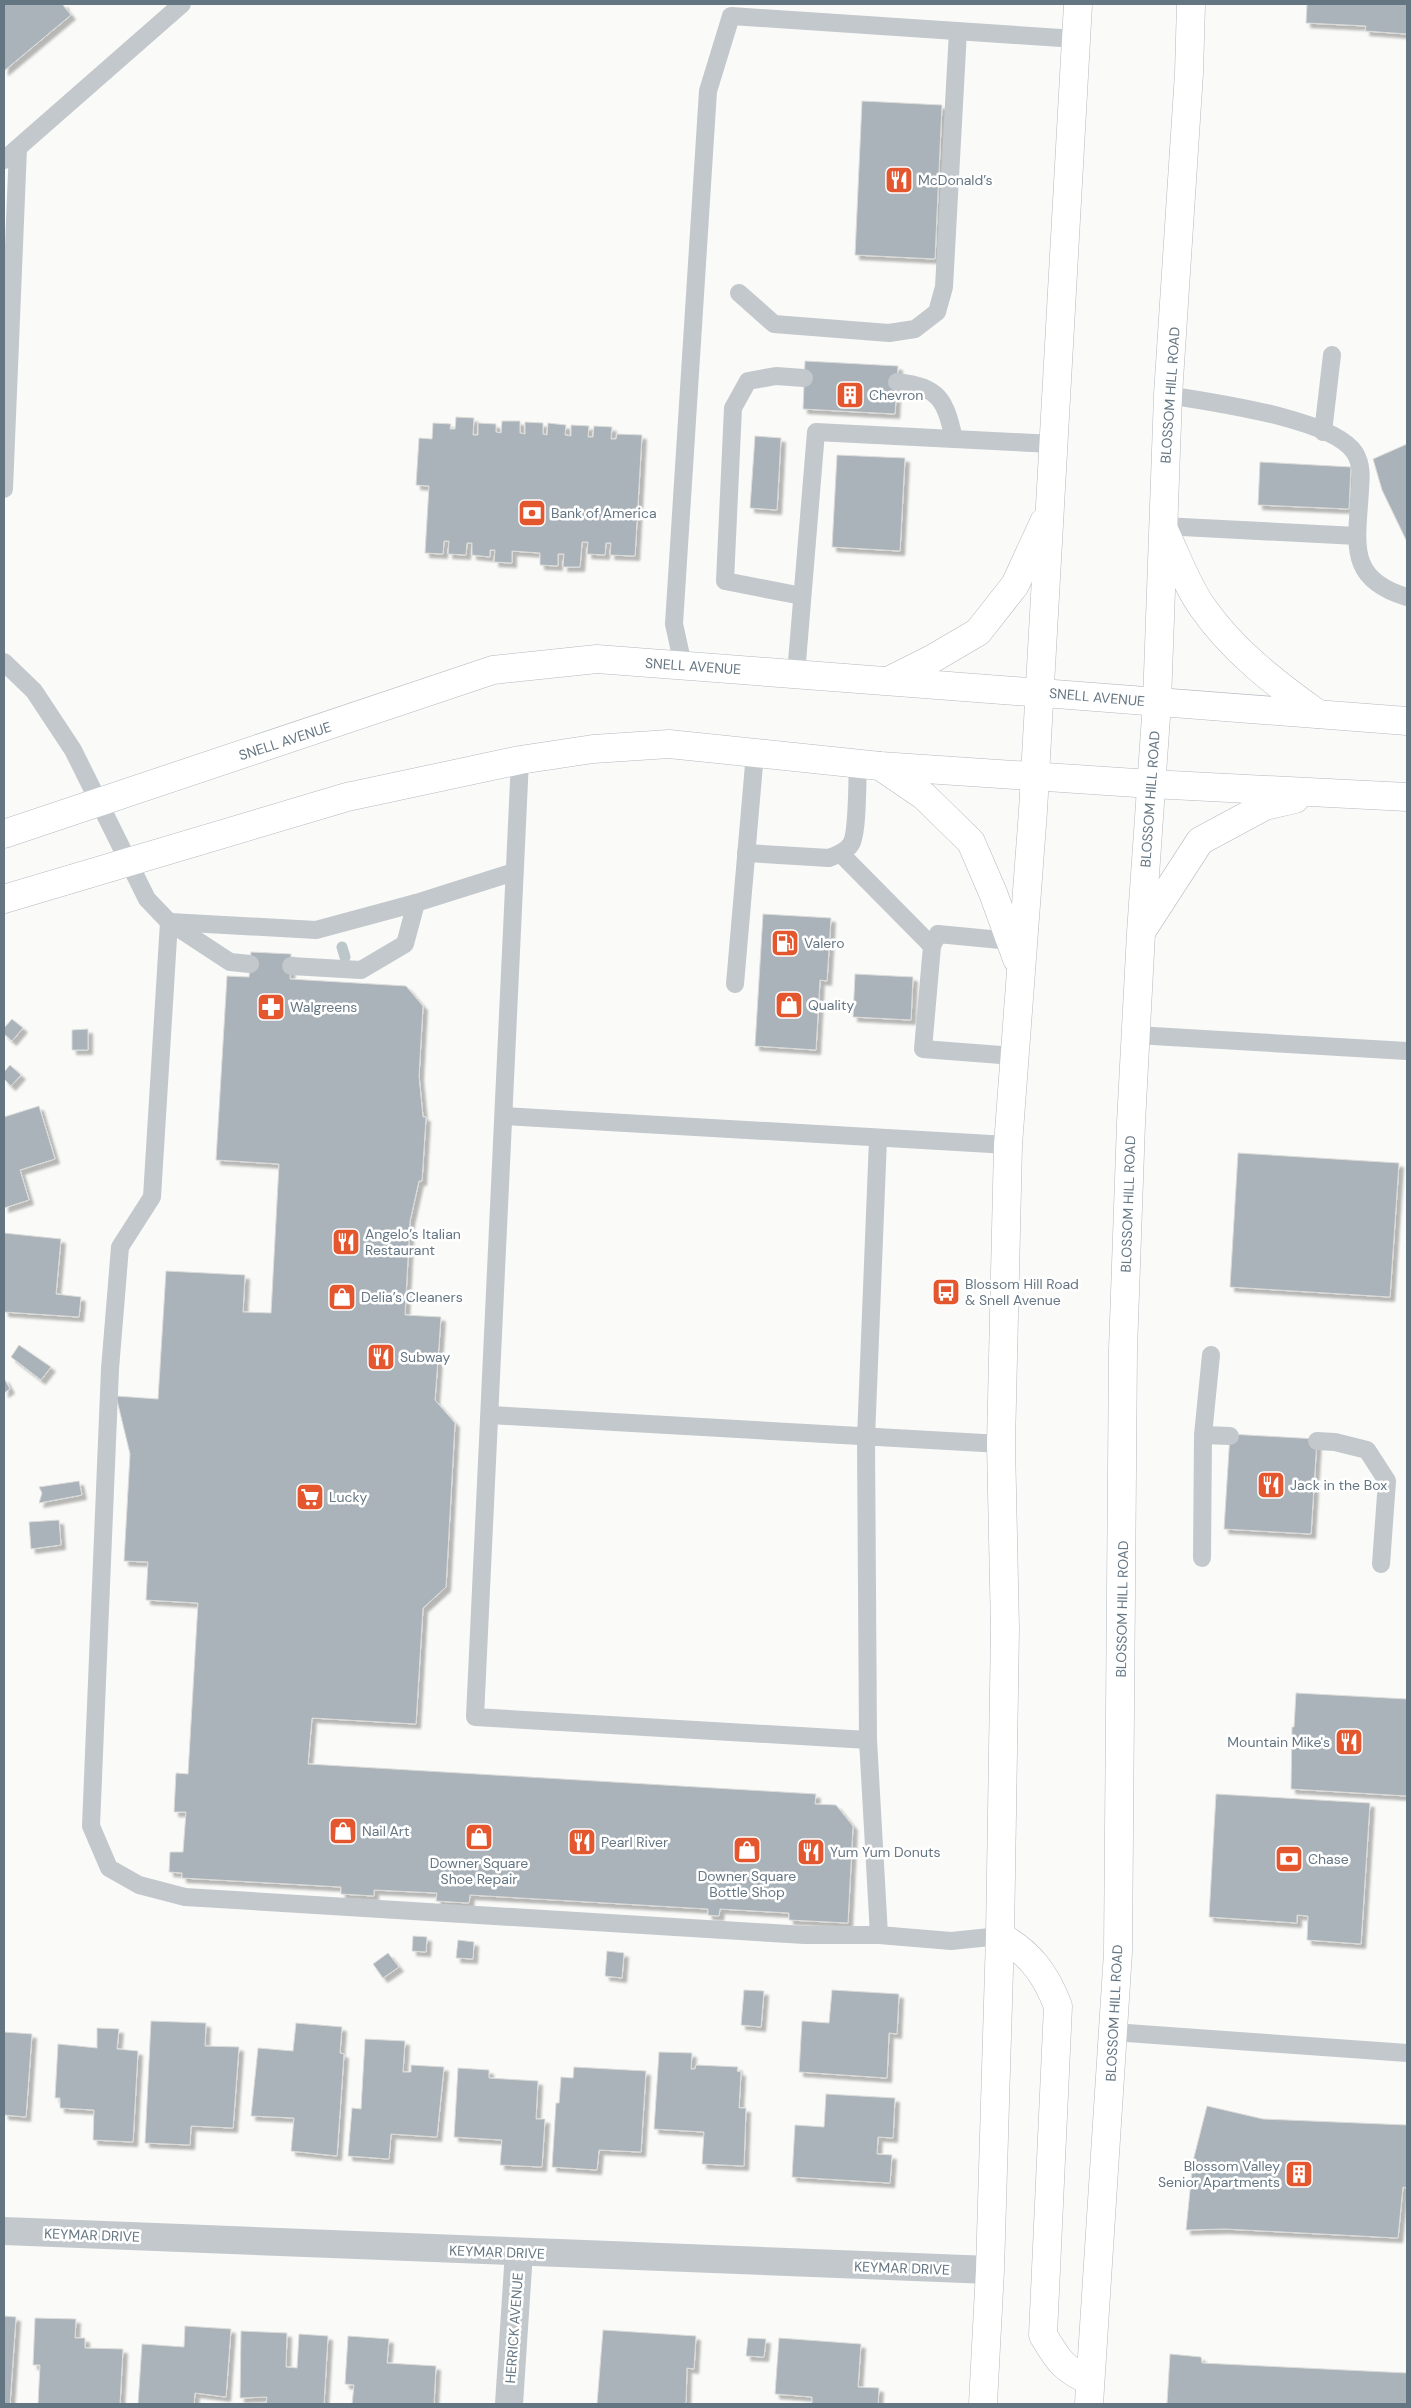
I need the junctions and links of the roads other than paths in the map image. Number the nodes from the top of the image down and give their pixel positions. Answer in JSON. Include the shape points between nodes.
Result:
{"nodes":[{"id":1,"x":182,"y":4,"type":"edge"},
{"id":2,"x":1078,"y":4,"type":"edge"},
{"id":3,"x":1191,"y":4,"type":"edge"},
{"id":4,"x":958,"y":31,"type":"junction"},
{"id":5,"x":1076,"y":39,"type":"junction"},
{"id":6,"x":18,"y":148,"type":"junction"},
{"id":7,"x":4,"y":160,"type":"edge"},
{"id":8,"x":739,"y":293,"type":"dead end"},
{"id":9,"x":1332,"y":355,"type":"dead end"},
{"id":10,"x":804,"y":378,"type":"dead end"},
{"id":11,"x":898,"y":382,"type":"dead end"},
{"id":12,"x":6,"y":388,"type":"edge"},
{"id":13,"x":1168,"y":396,"type":"junction"},
{"id":14,"x":1323,"y":432,"type":"junction"},
{"id":15,"x":954,"y":439,"type":"junction"},
{"id":16,"x":1053,"y":444,"type":"junction"},
{"id":17,"x":4,"y":489,"type":"edge"},
{"id":18,"x":1050,"y":507,"type":"junction"},
{"id":19,"x":1163,"y":526,"type":"junction"},
{"id":20,"x":1357,"y":536,"type":"junction"},
{"id":21,"x":802,"y":596,"type":"junction"},
{"id":22,"x":1407,"y":597,"type":"edge"},
{"id":23,"x":4,"y":662,"type":"edge"},
{"id":24,"x":683,"y":665,"type":"junction"},
{"id":25,"x":796,"y":674,"type":"junction"},
{"id":26,"x":889,"y":681,"type":"junction"},
{"id":27,"x":1040,"y":692,"type":"junction"},
{"id":28,"x":1158,"y":702,"type":"junction"},
{"id":29,"x":1321,"y":715,"type":"junction"},
{"id":30,"x":1407,"y":721,"type":"edge"},
{"id":31,"x":754,"y":753,"type":"junction"},
{"id":32,"x":520,"y":760,"type":"junction"},
{"id":33,"x":869,"y":765,"type":"junction"},
{"id":34,"x":1035,"y":776,"type":"junction"},
{"id":35,"x":1151,"y":784,"type":"junction"},
{"id":36,"x":1318,"y":793,"type":"junction"},
{"id":37,"x":1407,"y":796,"type":"edge"},
{"id":38,"x":98,"y":803,"type":"junction"},
{"id":39,"x":4,"y":834,"type":"edge"},
{"id":40,"x":746,"y":853,"type":"junction"},
{"id":41,"x":841,"y":854,"type":"junction"},
{"id":42,"x":128,"y":862,"type":"junction"},
{"id":43,"x":514,"y":872,"type":"junction"},
{"id":44,"x":4,"y":899,"type":"edge"},
{"id":45,"x":416,"y":903,"type":"junction"},
{"id":46,"x":169,"y":922,"type":"junction"},
{"id":47,"x":1141,"y":933,"type":"junction"},
{"id":48,"x":1011,"y":941,"type":"junction"},
{"id":49,"x":932,"y":946,"type":"junction"},
{"id":50,"x":250,"y":964,"type":"dead end"},
{"id":51,"x":290,"y":966,"type":"dead end"},
{"id":52,"x":1020,"y":970,"type":"junction"},
{"id":53,"x":735,"y":984,"type":"dead end"},
{"id":54,"x":1136,"y":1035,"type":"junction"},
{"id":55,"x":1407,"y":1051,"type":"edge"},
{"id":56,"x":1014,"y":1056,"type":"junction"},
{"id":57,"x":504,"y":1116,"type":"junction"},
{"id":58,"x":878,"y":1139,"type":"junction"},
{"id":59,"x":1008,"y":1145,"type":"junction"},
{"id":60,"x":1211,"y":1355,"type":"dead end"},
{"id":61,"x":490,"y":1415,"type":"junction"},
{"id":62,"x":1203,"y":1435,"type":"junction"},
{"id":63,"x":1230,"y":1436,"type":"dead end"},
{"id":64,"x":866,"y":1438,"type":"junction"},
{"id":65,"x":1317,"y":1441,"type":"dead end"},
{"id":66,"x":1001,"y":1444,"type":"junction"},
{"id":67,"x":1202,"y":1558,"type":"dead end"},
{"id":68,"x":1381,"y":1564,"type":"dead end"},
{"id":69,"x":868,"y":1740,"type":"junction"},
{"id":70,"x":879,"y":1935,"type":"junction"},
{"id":71,"x":1000,"y":1936,"type":"junction"},
{"id":72,"x":1113,"y":2032,"type":"junction"},
{"id":73,"x":1407,"y":2053,"type":"edge"},
{"id":74,"x":4,"y":2231,"type":"edge"},
{"id":75,"x":518,"y":2252,"type":"junction"},
{"id":76,"x":990,"y":2270,"type":"junction"},
{"id":77,"x":1089,"y":2393,"type":"edge"},
{"id":78,"x":508,"y":2404,"type":"edge"},
{"id":79,"x":982,"y":2404,"type":"edge"}],
"edges":[{"from":1,"to":6,"type":"lane"},
{"from":2,"to":5,"type":"main road"},
{"from":3,"to":13,"type":"main road","name":"BLOSSOM HILL ROAD"},
{"from":4,"to":5,"type":"lane"},
{"from":4,"to":8,"type":"lane","via":[[944,287],[937,312],[915,329],[889,333],[774,324]]},
{"from":4,"to":24,"type":"lane","via":[[730,16],[708,91],[674,624]]},
{"from":5,"to":16,"type":"main road"},
{"from":6,"to":7,"type":"lane"},
{"from":6,"to":12,"type":"lane"},
{"from":9,"to":14,"type":"lane"},
{"from":10,"to":21,"type":"lane","via":[[776,376],[748,381],[734,408],[724,581]]},
{"from":11,"to":15,"type":"lane","via":[[920,384],[938,396],[948,413]]},
{"from":12,"to":17,"type":"lane"},
{"from":13,"to":14,"type":"lane","via":[[1248,408]]},
{"from":13,"to":19,"type":"main road","name":"BLOSSOM HILL ROAD"},
{"from":14,"to":20,"type":"lane","via":[[1340,439],[1354,452],[1361,469]]},
{"from":15,"to":16,"type":"lane"},
{"from":15,"to":21,"type":"lane","via":[[816,432]]},
{"from":16,"to":18,"type":"main road"},
{"from":18,"to":26,"type":"main road","via":[[1015,585],[978,632]]},
{"from":18,"to":27,"type":"main road"},
{"from":19,"to":20,"type":"lane"},
{"from":19,"to":28,"type":"main road","name":"BLOSSOM HILL ROAD"},
{"from":19,"to":29,"type":"main road","via":[[1202,608],[1275,684]]},
{"from":20,"to":22,"type":"lane","via":[[1358,557],[1367,575],[1386,591]]},
{"from":21,"to":25,"type":"lane"},
{"from":23,"to":38,"type":"lane","via":[[34,691],[73,750]]},
{"from":24,"to":25,"type":"main road","name":"SNELL AVENUE"},
{"from":24,"to":38,"type":"main road","name":"SNELL AVENUE","via":[[597,659],[493,670]]},
{"from":25,"to":26,"type":"main road","name":"SNELL AVENUE"},
{"from":26,"to":27,"type":"main road","name":"SNELL AVENUE"},
{"from":27,"to":28,"type":"main road","name":"SNELL AVENUE"},
{"from":27,"to":34,"type":"main road"},
{"from":28,"to":29,"type":"main road","name":"SNELL AVENUE"},
{"from":28,"to":35,"type":"main road","name":"BLOSSOM HILL ROAD"},
{"from":29,"to":30,"type":"main road","name":"SNELL AVENUE"},
{"from":31,"to":32,"type":"main road","via":[[669,744],[593,749]]},
{"from":31,"to":33,"type":"main road"},
{"from":31,"to":40,"type":"lane"},
{"from":32,"to":42,"type":"main road","via":[[347,797]]},
{"from":32,"to":43,"type":"lane"},
{"from":33,"to":34,"type":"main road"},
{"from":33,"to":41,"type":"lane","via":[[852,844]]},
{"from":33,"to":48,"type":"main road","via":[[924,796],[971,842]]},
{"from":34,"to":35,"type":"main road"},
{"from":34,"to":52,"type":"main road"},
{"from":35,"to":36,"type":"main road"},
{"from":35,"to":47,"type":"main road","name":"BLOSSOM HILL ROAD"},
{"from":36,"to":37,"type":"main road"},
{"from":36,"to":47,"type":"main road","via":[[1265,806],[1200,842]]},
{"from":38,"to":39,"type":"main road","name":"SNELL AVENUE"},
{"from":38,"to":42,"type":"lane"},
{"from":40,"to":41,"type":"lane","via":[[829,858]]},
{"from":40,"to":53,"type":"lane"},
{"from":41,"to":49,"type":"lane"},
{"from":42,"to":44,"type":"main road"},
{"from":42,"to":46,"type":"lane","via":[[147,899]]},
{"from":43,"to":45,"type":"lane"},
{"from":43,"to":57,"type":"lane"},
{"from":45,"to":46,"type":"lane","via":[[316,930]]},
{"from":45,"to":51,"type":"lane","via":[[405,944],[361,970]]},
{"from":46,"to":50,"type":"lane","via":[[230,962]]},
{"from":46,"to":70,"type":"lane","via":[[152,1197],[120,1247],[110,1368],[91,1826],[109,1868],[139,1885],[185,1897],[805,1935]]},
{"from":47,"to":54,"type":"main road","name":"BLOSSOM HILL ROAD"},
{"from":48,"to":49,"type":"lane","via":[[938,934]]},
{"from":48,"to":52,"type":"main road"},
{"from":49,"to":56,"type":"lane","via":[[923,1049]]},
{"from":52,"to":56,"type":"main road"},
{"from":54,"to":55,"type":"lane"},
{"from":54,"to":72,"type":"main road","name":"BLOSSOM HILL ROAD","via":[[1123,1350],[1118,1952]]},
{"from":56,"to":59,"type":"main road"},
{"from":57,"to":58,"type":"lane"},
{"from":57,"to":61,"type":"lane"},
{"from":58,"to":59,"type":"lane"},
{"from":58,"to":64,"type":"lane"},
{"from":59,"to":66,"type":"main road"},
{"from":60,"to":62,"type":"lane"},
{"from":61,"to":64,"type":"lane"},
{"from":61,"to":69,"type":"lane","via":[[474,1717]]},
{"from":62,"to":63,"type":"lane"},
{"from":62,"to":67,"type":"lane"},
{"from":64,"to":66,"type":"lane"},
{"from":64,"to":69,"type":"lane"},
{"from":65,"to":68,"type":"lane","via":[[1368,1450],[1387,1481]]},
{"from":66,"to":71,"type":"main road","via":[[1005,1629]]},
{"from":69,"to":70,"type":"lane"},
{"from":70,"to":71,"type":"lane","via":[[951,1941]]},
{"from":71,"to":76,"type":"main road"},
{"from":71,"to":77,"type":"main road","via":[[1019,1947],[1036,1964],[1058,2006],[1043,2335],[1055,2356]]},
{"from":72,"to":73,"type":"lane"},
{"from":72,"to":77,"type":"main road","name":"BLOSSOM HILL ROAD"},
{"from":74,"to":75,"type":"street","name":"KEYMAR DRIVE"},
{"from":75,"to":76,"type":"street","name":"KEYMAR DRIVE"},
{"from":75,"to":78,"type":"street","name":"HERRICK AVENUE"},
{"from":76,"to":79,"type":"main road"}]}
